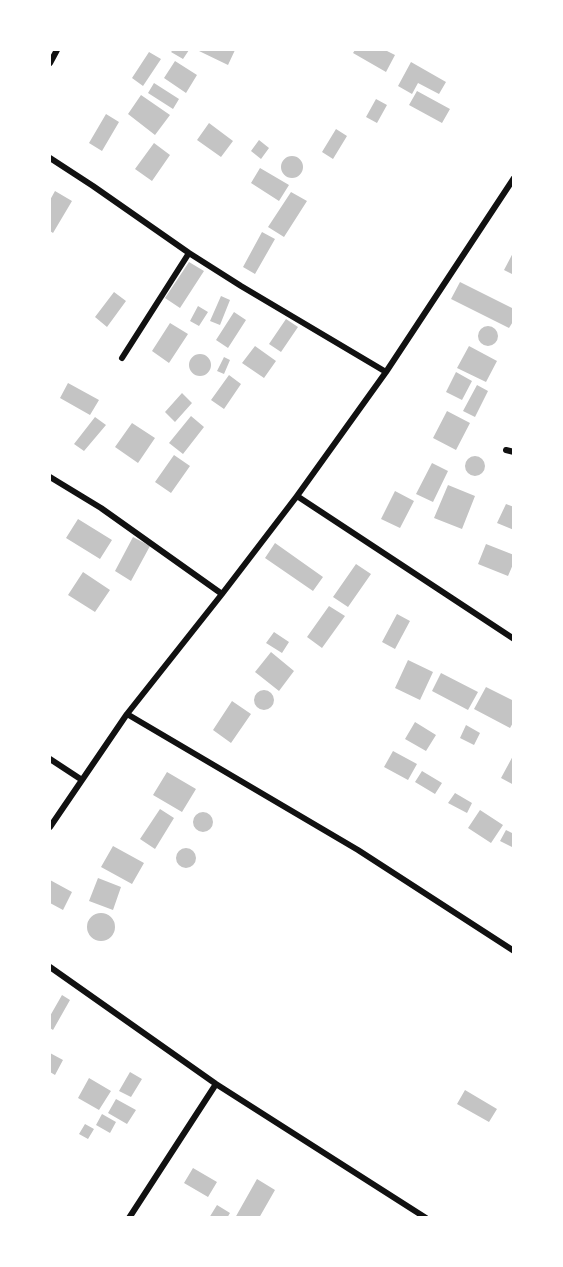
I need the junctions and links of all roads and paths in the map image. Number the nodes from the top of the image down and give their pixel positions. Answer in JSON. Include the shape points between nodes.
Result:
{"nodes":[{"id":1,"x":57,"y":50,"type":"edge"},
{"id":2,"x":50,"y":63,"type":"edge"},
{"id":3,"x":50,"y":158,"type":"edge"},
{"id":4,"x":513,"y":178,"type":"edge"},
{"id":5,"x":189,"y":253,"type":"junction"},
{"id":6,"x":122,"y":358,"type":"dead end"},
{"id":7,"x":386,"y":372,"type":"junction"},
{"id":8,"x":506,"y":450,"type":"dead end"},
{"id":9,"x":513,"y":452,"type":"edge"},
{"id":10,"x":50,"y":477,"type":"edge"},
{"id":11,"x":297,"y":496,"type":"junction"},
{"id":12,"x":222,"y":594,"type":"junction"},
{"id":13,"x":513,"y":639,"type":"edge"},
{"id":14,"x":127,"y":714,"type":"junction"},
{"id":15,"x":50,"y":759,"type":"edge"},
{"id":16,"x":82,"y":780,"type":"junction"},
{"id":17,"x":50,"y":827,"type":"edge"},
{"id":18,"x":513,"y":951,"type":"edge"},
{"id":19,"x":50,"y":967,"type":"edge"},
{"id":20,"x":216,"y":1084,"type":"junction"},
{"id":21,"x":129,"y":1218,"type":"edge"},
{"id":22,"x":426,"y":1218,"type":"edge"}],
"edges":[{"from":1,"to":2,"type":"street"},
{"from":3,"to":5,"type":"street"},
{"from":4,"to":7,"type":"street"},
{"from":5,"to":6,"type":"street"},
{"from":5,"to":7,"type":"street"},
{"from":7,"to":11,"type":"street"},
{"from":8,"to":9,"type":"street"},
{"from":10,"to":12,"type":"street","via":[[101,508]]},
{"from":11,"to":12,"type":"street"},
{"from":11,"to":13,"type":"street"},
{"from":12,"to":14,"type":"street"},
{"from":14,"to":16,"type":"street"},
{"from":14,"to":18,"type":"street","via":[[358,850]]},
{"from":15,"to":16,"type":"street"},
{"from":16,"to":17,"type":"street"},
{"from":19,"to":20,"type":"street"},
{"from":20,"to":21,"type":"street"},
{"from":20,"to":22,"type":"street"}]}
